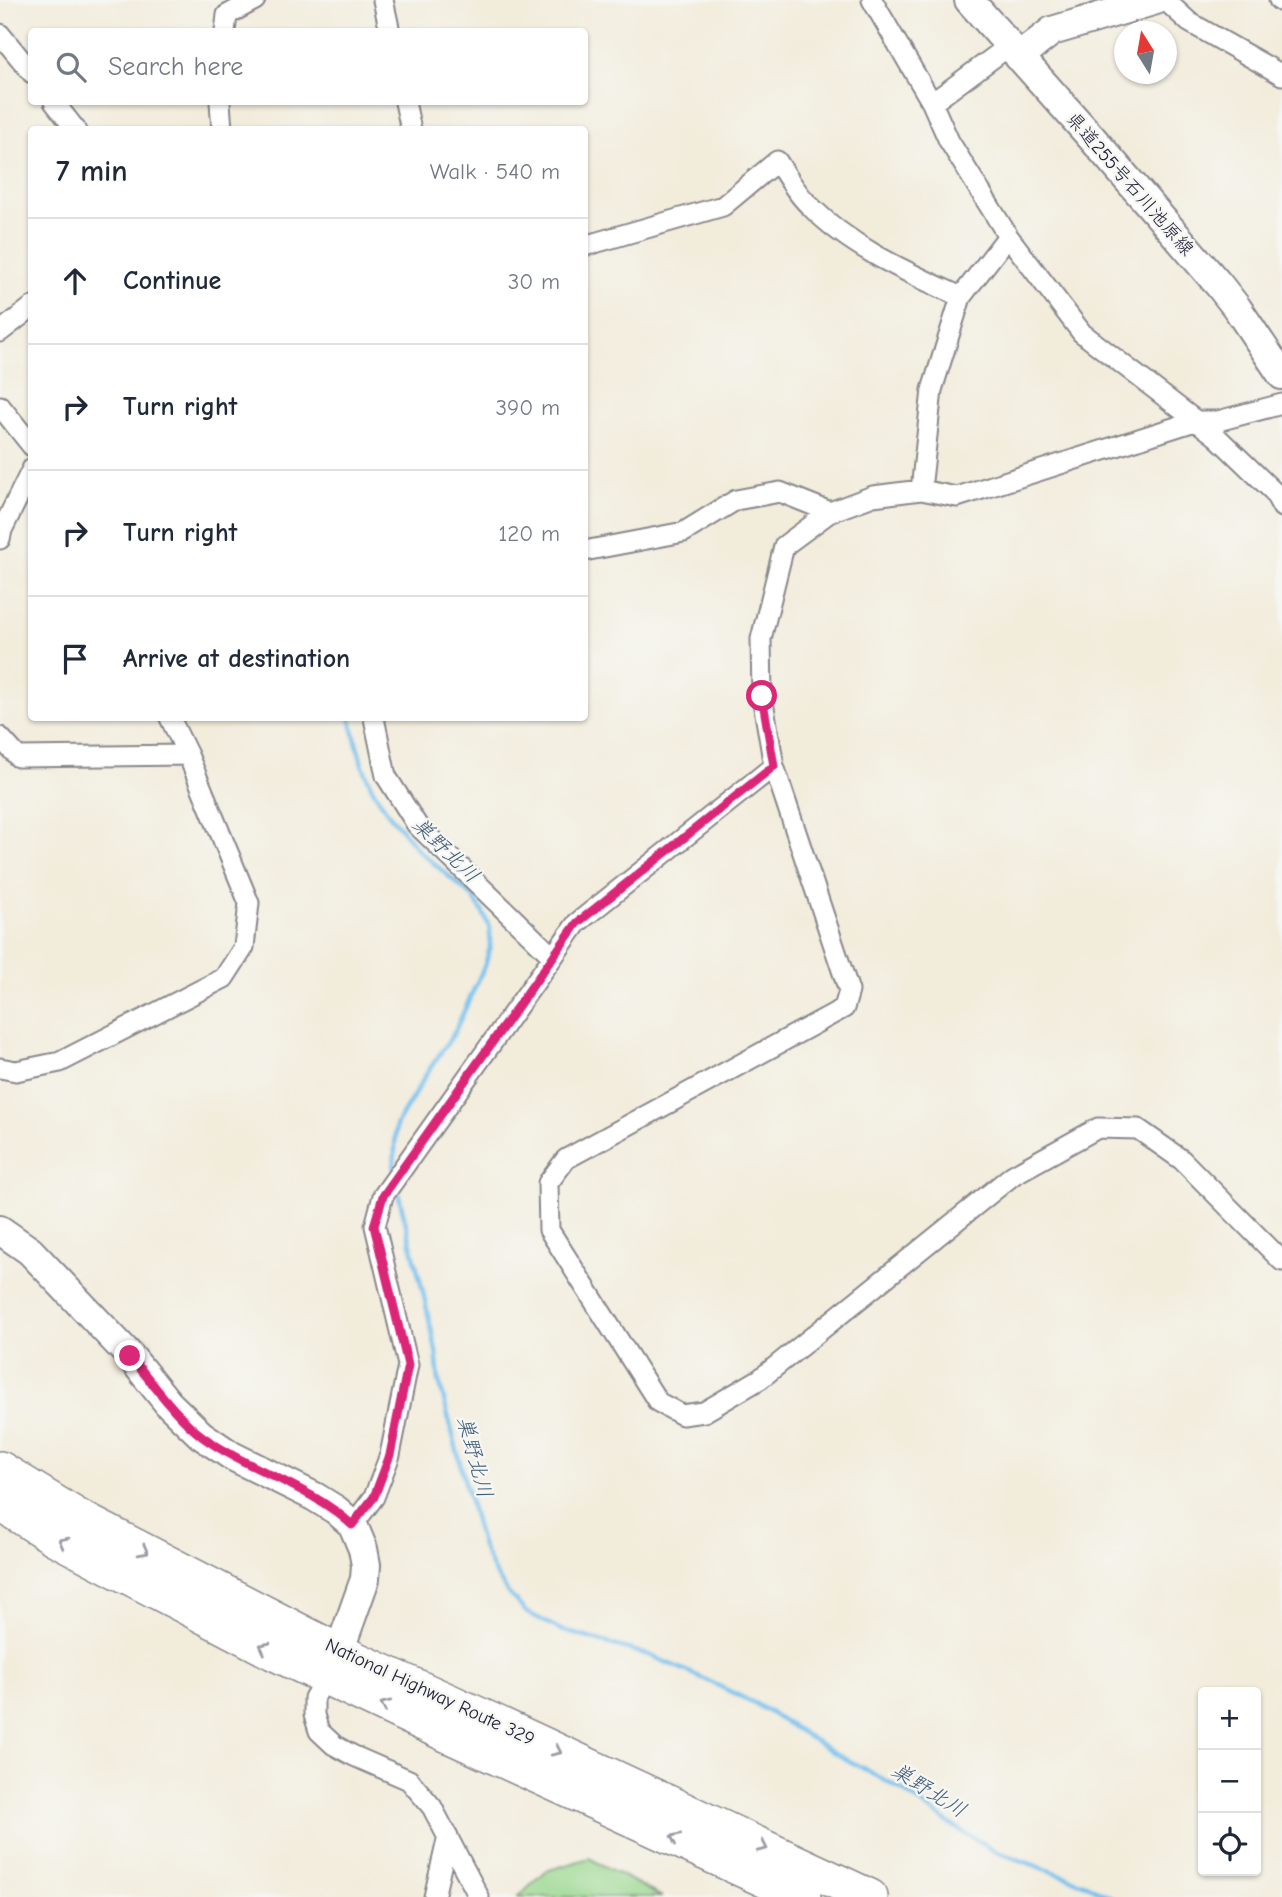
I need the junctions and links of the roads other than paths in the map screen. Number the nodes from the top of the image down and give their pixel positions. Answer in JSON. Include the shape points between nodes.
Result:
{"nodes":[{"id":1,"x":255,"y":0,"type":"edge"},
{"id":2,"x":383,"y":0,"type":"edge"},
{"id":3,"x":872,"y":0,"type":"edge"},
{"id":4,"x":969,"y":0,"type":"edge"},
{"id":5,"x":1156,"y":0,"type":"edge"},
{"id":6,"x":1165,"y":0,"type":"edge"},
{"id":7,"x":225,"y":28,"type":"edge"},
{"id":8,"x":389,"y":28,"type":"edge"},
{"id":9,"x":0,"y":34,"type":"edge"},
{"id":10,"x":1014,"y":52,"type":"junction"},
{"id":11,"x":28,"y":68,"type":"edge"},
{"id":12,"x":1282,"y":75,"type":"edge"},
{"id":13,"x":932,"y":103,"type":"junction"},
{"id":14,"x":56,"y":105,"type":"edge"},
{"id":15,"x":220,"y":105,"type":"edge"},
{"id":16,"x":406,"y":105,"type":"edge"},
{"id":17,"x":73,"y":126,"type":"edge"},
{"id":18,"x":222,"y":126,"type":"edge"},
{"id":19,"x":410,"y":126,"type":"edge"},
{"id":20,"x":1007,"y":236,"type":"junction"},
{"id":21,"x":588,"y":245,"type":"edge"},
{"id":22,"x":961,"y":297,"type":"junction"},
{"id":23,"x":28,"y":310,"type":"edge"},
{"id":24,"x":0,"y":332,"type":"edge"},
{"id":25,"x":1282,"y":375,"type":"edge"},
{"id":26,"x":1282,"y":404,"type":"edge"},
{"id":27,"x":0,"y":406,"type":"edge"},
{"id":28,"x":1195,"y":421,"type":"junction"},
{"id":29,"x":28,"y":441,"type":"edge"},
{"id":30,"x":28,"y":477,"type":"edge"},
{"id":31,"x":921,"y":490,"type":"junction"},
{"id":32,"x":1282,"y":508,"type":"edge"},
{"id":33,"x":830,"y":512,"type":"junction"},
{"id":34,"x":0,"y":539,"type":"edge"},
{"id":35,"x":588,"y":550,"type":"edge"},
{"id":36,"x":171,"y":721,"type":"edge"},
{"id":37,"x":375,"y":721,"type":"edge"},
{"id":38,"x":0,"y":737,"type":"edge"},
{"id":39,"x":188,"y":755,"type":"junction"},
{"id":40,"x":774,"y":766,"type":"junction"},
{"id":41,"x":553,"y":957,"type":"junction"},
{"id":42,"x":0,"y":1068,"type":"edge"},
{"id":43,"x":0,"y":1230,"type":"edge"},
{"id":44,"x":1282,"y":1261,"type":"edge"},
{"id":45,"x":0,"y":1469,"type":"edge"},
{"id":46,"x":0,"y":1503,"type":"edge"},
{"id":47,"x":352,"y":1525,"type":"junction"},
{"id":48,"x":332,"y":1664,"type":"junction"},
{"id":49,"x":448,"y":1836,"type":"junction"},
{"id":50,"x":434,"y":1897,"type":"edge"},
{"id":51,"x":479,"y":1897,"type":"edge"},
{"id":52,"x":803,"y":1897,"type":"edge"},
{"id":53,"x":870,"y":1897,"type":"edge"}],
"edges":[{"from":1,"to":7,"type":"street","via":[[227,15]]},
{"from":2,"to":8,"type":"street"},
{"from":3,"to":13,"type":"street"},
{"from":4,"to":10,"type":"street","name":"県道255号石川池原線"},
{"from":5,"to":10,"type":"street","via":[[1052,31]]},
{"from":6,"to":12,"type":"street","via":[[1189,23]]},
{"from":9,"to":11,"type":"street"},
{"from":10,"to":13,"type":"street"},
{"from":10,"to":25,"type":"street","name":"県道255号石川池原線","via":[[1219,285]]},
{"from":13,"to":20,"type":"street","via":[[949,141]]},
{"from":14,"to":17,"type":"street"},
{"from":15,"to":18,"type":"street"},
{"from":16,"to":19,"type":"street"},
{"from":20,"to":22,"type":"street"},
{"from":20,"to":28,"type":"street","via":[[1082,333]]},
{"from":21,"to":22,"type":"street","via":[[723,206],[777,161],[807,204],[839,232]]},
{"from":22,"to":31,"type":"street","via":[[932,390]]},
{"from":23,"to":24,"type":"street"},
{"from":26,"to":28,"type":"street","via":[[1218,421]]},
{"from":27,"to":29,"type":"street"},
{"from":28,"to":31,"type":"street","via":[[957,497]]},
{"from":28,"to":32,"type":"street","via":[[1274,492]]},
{"from":30,"to":34,"type":"street"},
{"from":31,"to":33,"type":"street","via":[[873,496]]},
{"from":33,"to":35,"type":"street","via":[[780,492],[736,500],[684,532]]},
{"from":33,"to":40,"type":"street","via":[[784,546],[761,639],[762,696]]},
{"from":36,"to":39,"type":"street"},
{"from":37,"to":41,"type":"street","via":[[386,776],[417,825]]},
{"from":38,"to":39,"type":"street","via":[[18,757]]},
{"from":39,"to":42,"type":"street","via":[[249,903],[244,947],[224,978],[61,1062],[16,1070]]},
{"from":40,"to":41,"type":"street","via":[[577,923]]},
{"from":40,"to":44,"type":"street","via":[[849,991],[844,1008],[566,1159],[548,1183],[549,1230],[658,1402],[682,1415],[704,1412],[760,1379],[1013,1175],[1098,1128],[1138,1129],[1182,1160]]},
{"from":41,"to":47,"type":"street","via":[[383,1196],[374,1226],[408,1365],[390,1455],[374,1497]]},
{"from":43,"to":47,"type":"street","via":[[30,1251],[201,1435],[315,1497]]},
{"from":45,"to":48,"type":"highway","name":"National Highway Route 329","one_way":true},
{"from":48,"to":46,"type":"highway","name":"National Highway Route 329","one_way":true,"via":[[273,1652],[55,1538]]},
{"from":47,"to":48,"type":"street","via":[[363,1549],[365,1579]]},
{"from":48,"to":49,"type":"street","via":[[314,1698],[319,1731],[354,1756],[410,1780]]},
{"from":52,"to":48,"type":"highway","name":"National Highway Route 329","one_way":true},
{"from":48,"to":53,"type":"highway","name":"National Highway Route 329","one_way":true,"via":[[492,1721]]},
{"from":49,"to":50,"type":"street"},
{"from":49,"to":51,"type":"street"}]}
